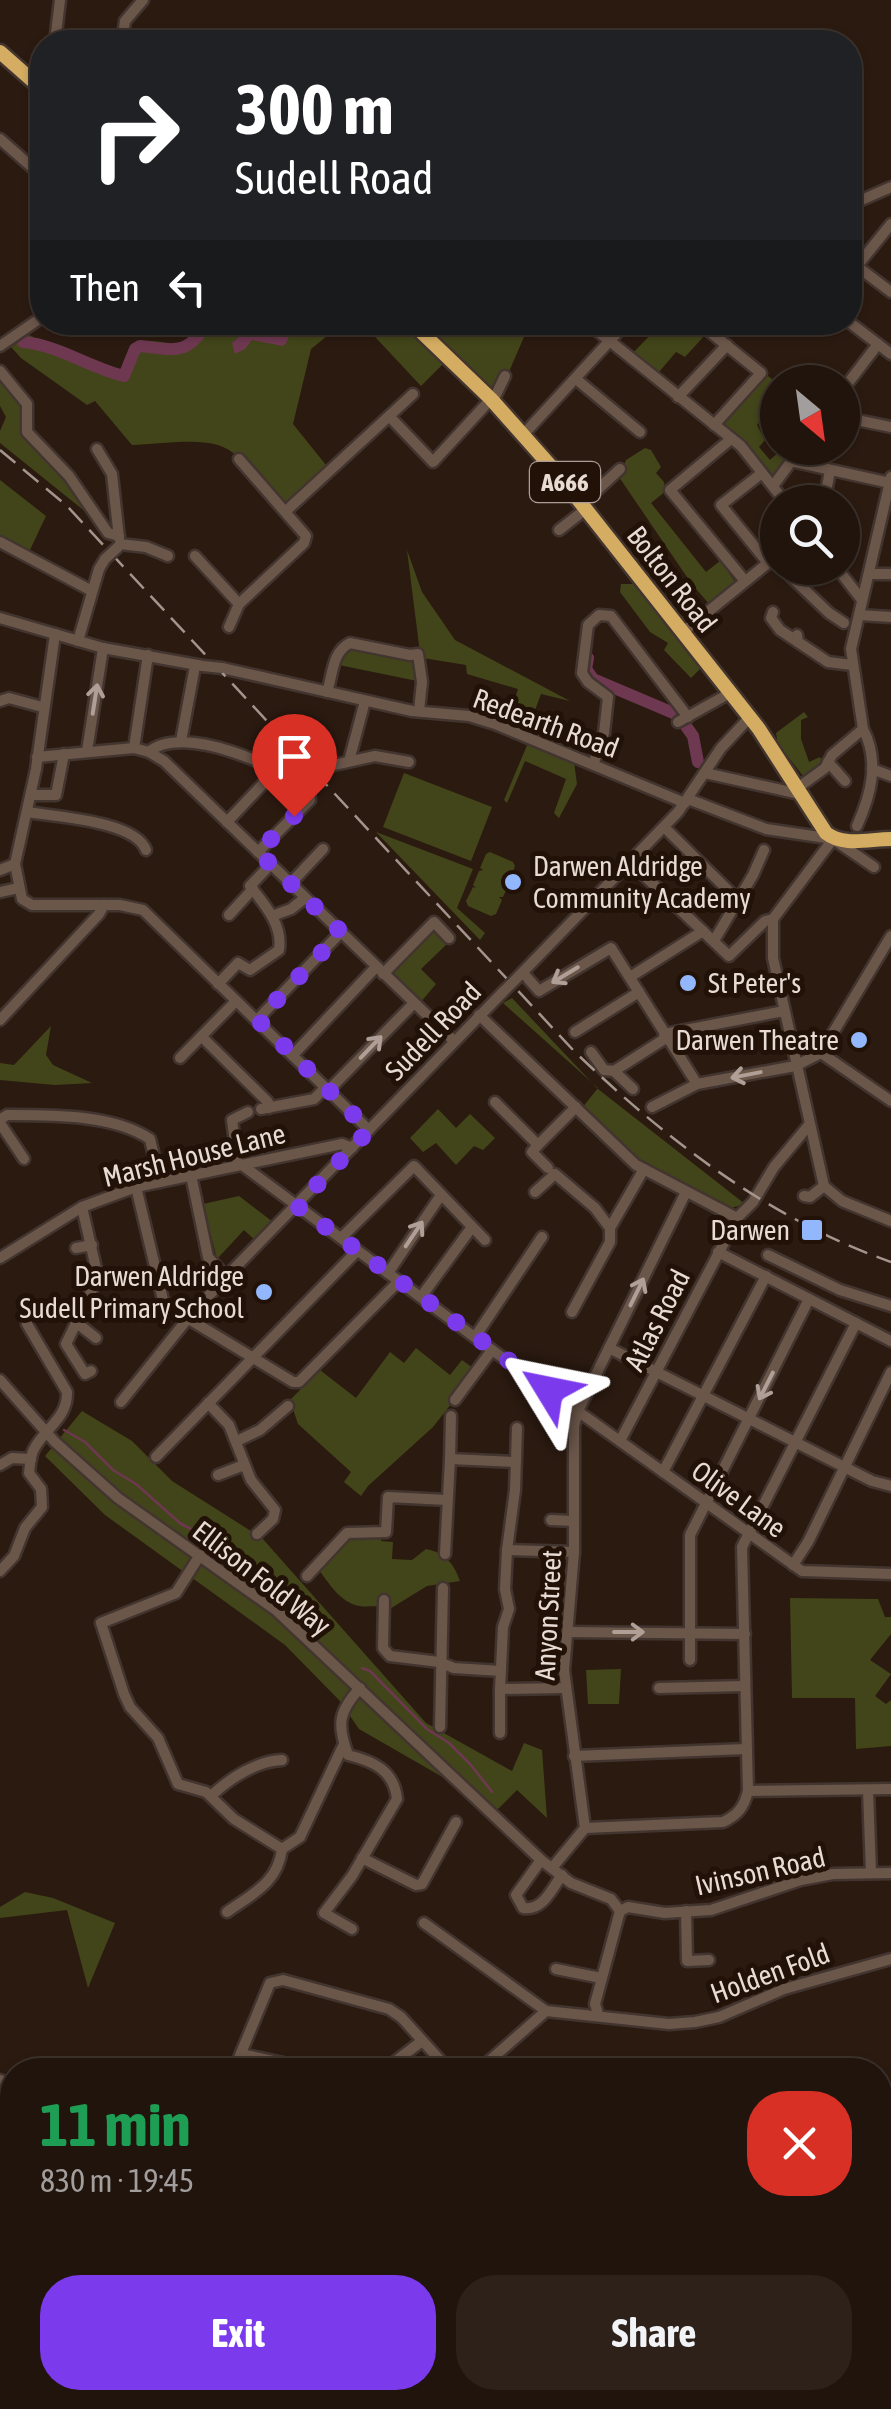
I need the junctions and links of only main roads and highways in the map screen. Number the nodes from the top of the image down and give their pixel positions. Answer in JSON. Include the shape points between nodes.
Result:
{"nodes":[{"id":1,"x":0,"y":52,"type":"edge"},
{"id":2,"x":30,"y":79,"type":"edge"},
{"id":3,"x":424,"y":335,"type":"edge"},
{"id":4,"x":891,"y":836,"type":"edge"}],
"edges":[{"from":1,"to":2,"type":"highway"},
{"from":3,"to":4,"type":"highway","name":"Bolton Road","number":"A666","via":[[492,400],[584,506],[750,717],[833,839]]}]}
